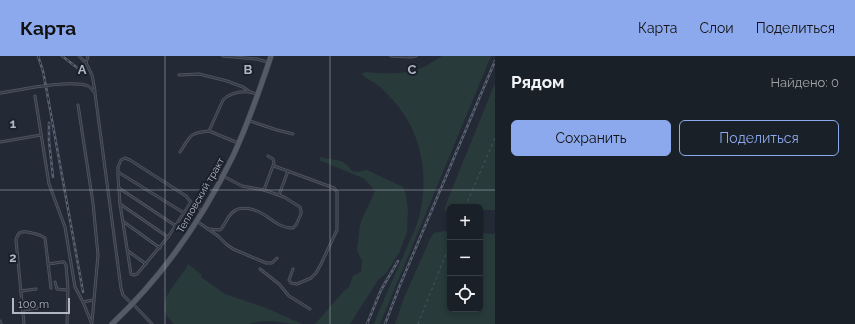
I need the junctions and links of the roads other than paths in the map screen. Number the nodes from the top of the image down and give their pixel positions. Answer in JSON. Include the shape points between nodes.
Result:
{"nodes":[{"id":1,"x":79,"y":56,"type":"edge"},
{"id":2,"x":88,"y":56,"type":"edge"},
{"id":3,"x":223,"y":56,"type":"edge"},
{"id":4,"x":271,"y":56,"type":"edge"},
{"id":5,"x":391,"y":56,"type":"edge"},
{"id":6,"x":416,"y":56,"type":"edge"},
{"id":7,"x":269,"y":62,"type":"junction"},
{"id":8,"x":86,"y":63,"type":"junction"},
{"id":9,"x":179,"y":75,"type":"dead end"},
{"id":10,"x":250,"y":92,"type":"junction"},
{"id":11,"x":0,"y":93,"type":"edge"},
{"id":12,"x":95,"y":93,"type":"junction"},
{"id":13,"x":257,"y":94,"type":"junction"},
{"id":14,"x":35,"y":96,"type":"dead end"},
{"id":15,"x":78,"y":105,"type":"dead end"},
{"id":16,"x":248,"y":121,"type":"junction"},
{"id":17,"x":209,"y":131,"type":"junction"},
{"id":18,"x":293,"y":134,"type":"dead end"},
{"id":19,"x":41,"y":135,"type":"junction"},
{"id":20,"x":0,"y":142,"type":"edge"},
{"id":21,"x":239,"y":143,"type":"junction"},
{"id":22,"x":180,"y":152,"type":"dead end"},
{"id":23,"x":268,"y":156,"type":"dead end"},
{"id":24,"x":274,"y":166,"type":"junction"},
{"id":25,"x":288,"y":171,"type":"junction"},
{"id":26,"x":118,"y":172,"type":"junction"},
{"id":27,"x":223,"y":176,"type":"junction"},
{"id":28,"x":119,"y":188,"type":"junction"},
{"id":29,"x":264,"y":190,"type":"junction"},
{"id":30,"x":279,"y":195,"type":"junction"},
{"id":31,"x":191,"y":202,"type":"junction"},
{"id":32,"x":120,"y":204,"type":"junction"},
{"id":33,"x":203,"y":210,"type":"junction"},
{"id":34,"x":184,"y":213,"type":"junction"},
{"id":35,"x":196,"y":221,"type":"junction"},
{"id":36,"x":123,"y":222,"type":"junction"},
{"id":37,"x":176,"y":226,"type":"junction"},
{"id":38,"x":208,"y":229,"type":"junction"},
{"id":39,"x":168,"y":237,"type":"junction"},
{"id":40,"x":160,"y":248,"type":"junction"},
{"id":41,"x":127,"y":250,"type":"junction"},
{"id":42,"x":277,"y":258,"type":"dead end"},
{"id":43,"x":48,"y":264,"type":"junction"},
{"id":44,"x":146,"y":264,"type":"junction"},
{"id":45,"x":260,"y":269,"type":"dead end"},
{"id":46,"x":293,"y":270,"type":"dead end"},
{"id":47,"x":55,"y":282,"type":"dead end"},
{"id":48,"x":51,"y":288,"type":"dead end"},
{"id":49,"x":36,"y":289,"type":"dead end"},
{"id":50,"x":68,"y":290,"type":"junction"},
{"id":51,"x":21,"y":291,"type":"junction"},
{"id":52,"x":94,"y":300,"type":"junction"},
{"id":53,"x":84,"y":302,"type":"junction"},
{"id":54,"x":132,"y":304,"type":"junction"},
{"id":55,"x":38,"y":308,"type":"dead end"},
{"id":56,"x":310,"y":309,"type":"dead end"},
{"id":57,"x":23,"y":310,"type":"junction"},
{"id":58,"x":0,"y":321,"type":"edge"},
{"id":59,"x":1,"y":324,"type":"edge"},
{"id":60,"x":24,"y":324,"type":"edge"},
{"id":61,"x":67,"y":324,"type":"edge"},
{"id":62,"x":92,"y":324,"type":"edge"},
{"id":63,"x":112,"y":324,"type":"edge"},
{"id":64,"x":152,"y":324,"type":"edge"}],
"edges":[{"from":1,"to":8,"type":"lane"},
{"from":2,"to":8,"type":"lane"},
{"from":3,"to":7,"type":"lane"},
{"from":4,"to":7,"type":"main road","name":"Тепловский тракт"},
{"from":5,"to":6,"type":"lane"},
{"from":7,"to":13,"type":"main road","name":"Тепловский тракт"},
{"from":8,"to":12,"type":"lane","via":[[92,75]]},
{"from":9,"to":10,"type":"lane","via":[[198,74],[227,81]]},
{"from":10,"to":13,"type":"lane"},
{"from":10,"to":17,"type":"lane","via":[[236,92],[225,98]]},
{"from":11,"to":12,"type":"lane","via":[[74,84],[88,86]]},
{"from":12,"to":54,"type":"lane","via":[[121,288],[123,295]]},
{"from":13,"to":16,"type":"main road","name":"Тепловский тракт"},
{"from":14,"to":19,"type":"lane"},
{"from":15,"to":52,"type":"lane","via":[[98,255]]},
{"from":16,"to":18,"type":"lane"},
{"from":16,"to":21,"type":"main road","name":"Тепловский тракт"},
{"from":17,"to":21,"type":"lane"},
{"from":17,"to":22,"type":"lane","via":[[192,134]]},
{"from":19,"to":20,"type":"lane"},
{"from":19,"to":53,"type":"lane","via":[[49,184],[65,227],[76,287]]},
{"from":21,"to":27,"type":"main road","name":"Тепловский тракт"},
{"from":23,"to":24,"type":"lane","via":[[273,159]]},
{"from":24,"to":25,"type":"lane"},
{"from":24,"to":29,"type":"lane"},
{"from":25,"to":30,"type":"lane"},
{"from":25,"to":46,"type":"lane","via":[[334,188],[337,193],[337,230],[319,270],[311,278],[295,284],[289,280]]},
{"from":26,"to":28,"type":"lane"},
{"from":26,"to":31,"type":"lane","via":[[120,162],[128,159],[186,196]]},
{"from":26,"to":34,"type":"lane"},
{"from":27,"to":29,"type":"lane","via":[[242,186]]},
{"from":27,"to":33,"type":"main road","name":"Тепловский тракт"},
{"from":28,"to":32,"type":"lane"},
{"from":28,"to":37,"type":"lane"},
{"from":29,"to":30,"type":"lane"},
{"from":30,"to":38,"type":"lane","via":[[301,209],[293,228],[287,228],[262,213],[245,208],[232,212],[220,230]]},
{"from":31,"to":33,"type":"lane"},
{"from":31,"to":34,"type":"lane"},
{"from":32,"to":36,"type":"lane"},
{"from":32,"to":39,"type":"lane"},
{"from":33,"to":35,"type":"main road","name":"Тепловский тракт"},
{"from":34,"to":37,"type":"lane"},
{"from":35,"to":38,"type":"lane"},
{"from":35,"to":54,"type":"main road","name":"Тепловский тракт","via":[[154,280]]},
{"from":36,"to":40,"type":"lane"},
{"from":36,"to":41,"type":"lane"},
{"from":37,"to":39,"type":"lane"},
{"from":38,"to":42,"type":"lane","via":[[233,249],[261,262],[269,263]]},
{"from":39,"to":40,"type":"lane"},
{"from":40,"to":44,"type":"lane"},
{"from":41,"to":44,"type":"lane"},
{"from":41,"to":44,"type":"lane","via":[[131,274],[137,274]]},
{"from":43,"to":48,"type":"lane"},
{"from":43,"to":50,"type":"lane","via":[[65,264]]},
{"from":43,"to":51,"type":"lane","via":[[45,238],[42,235],[25,232],[18,234],[16,240]]},
{"from":45,"to":56,"type":"lane","via":[[289,296]]},
{"from":47,"to":50,"type":"lane","via":[[57,289]]},
{"from":49,"to":51,"type":"lane"},
{"from":50,"to":61,"type":"lane"},
{"from":51,"to":57,"type":"lane"},
{"from":52,"to":53,"type":"lane"},
{"from":52,"to":62,"type":"lane"},
{"from":53,"to":62,"type":"lane"},
{"from":54,"to":63,"type":"main road","name":"Тепловский тракт"},
{"from":54,"to":64,"type":"lane"},
{"from":55,"to":57,"type":"lane"},
{"from":57,"to":60,"type":"lane"},
{"from":58,"to":59,"type":"lane"}]}
